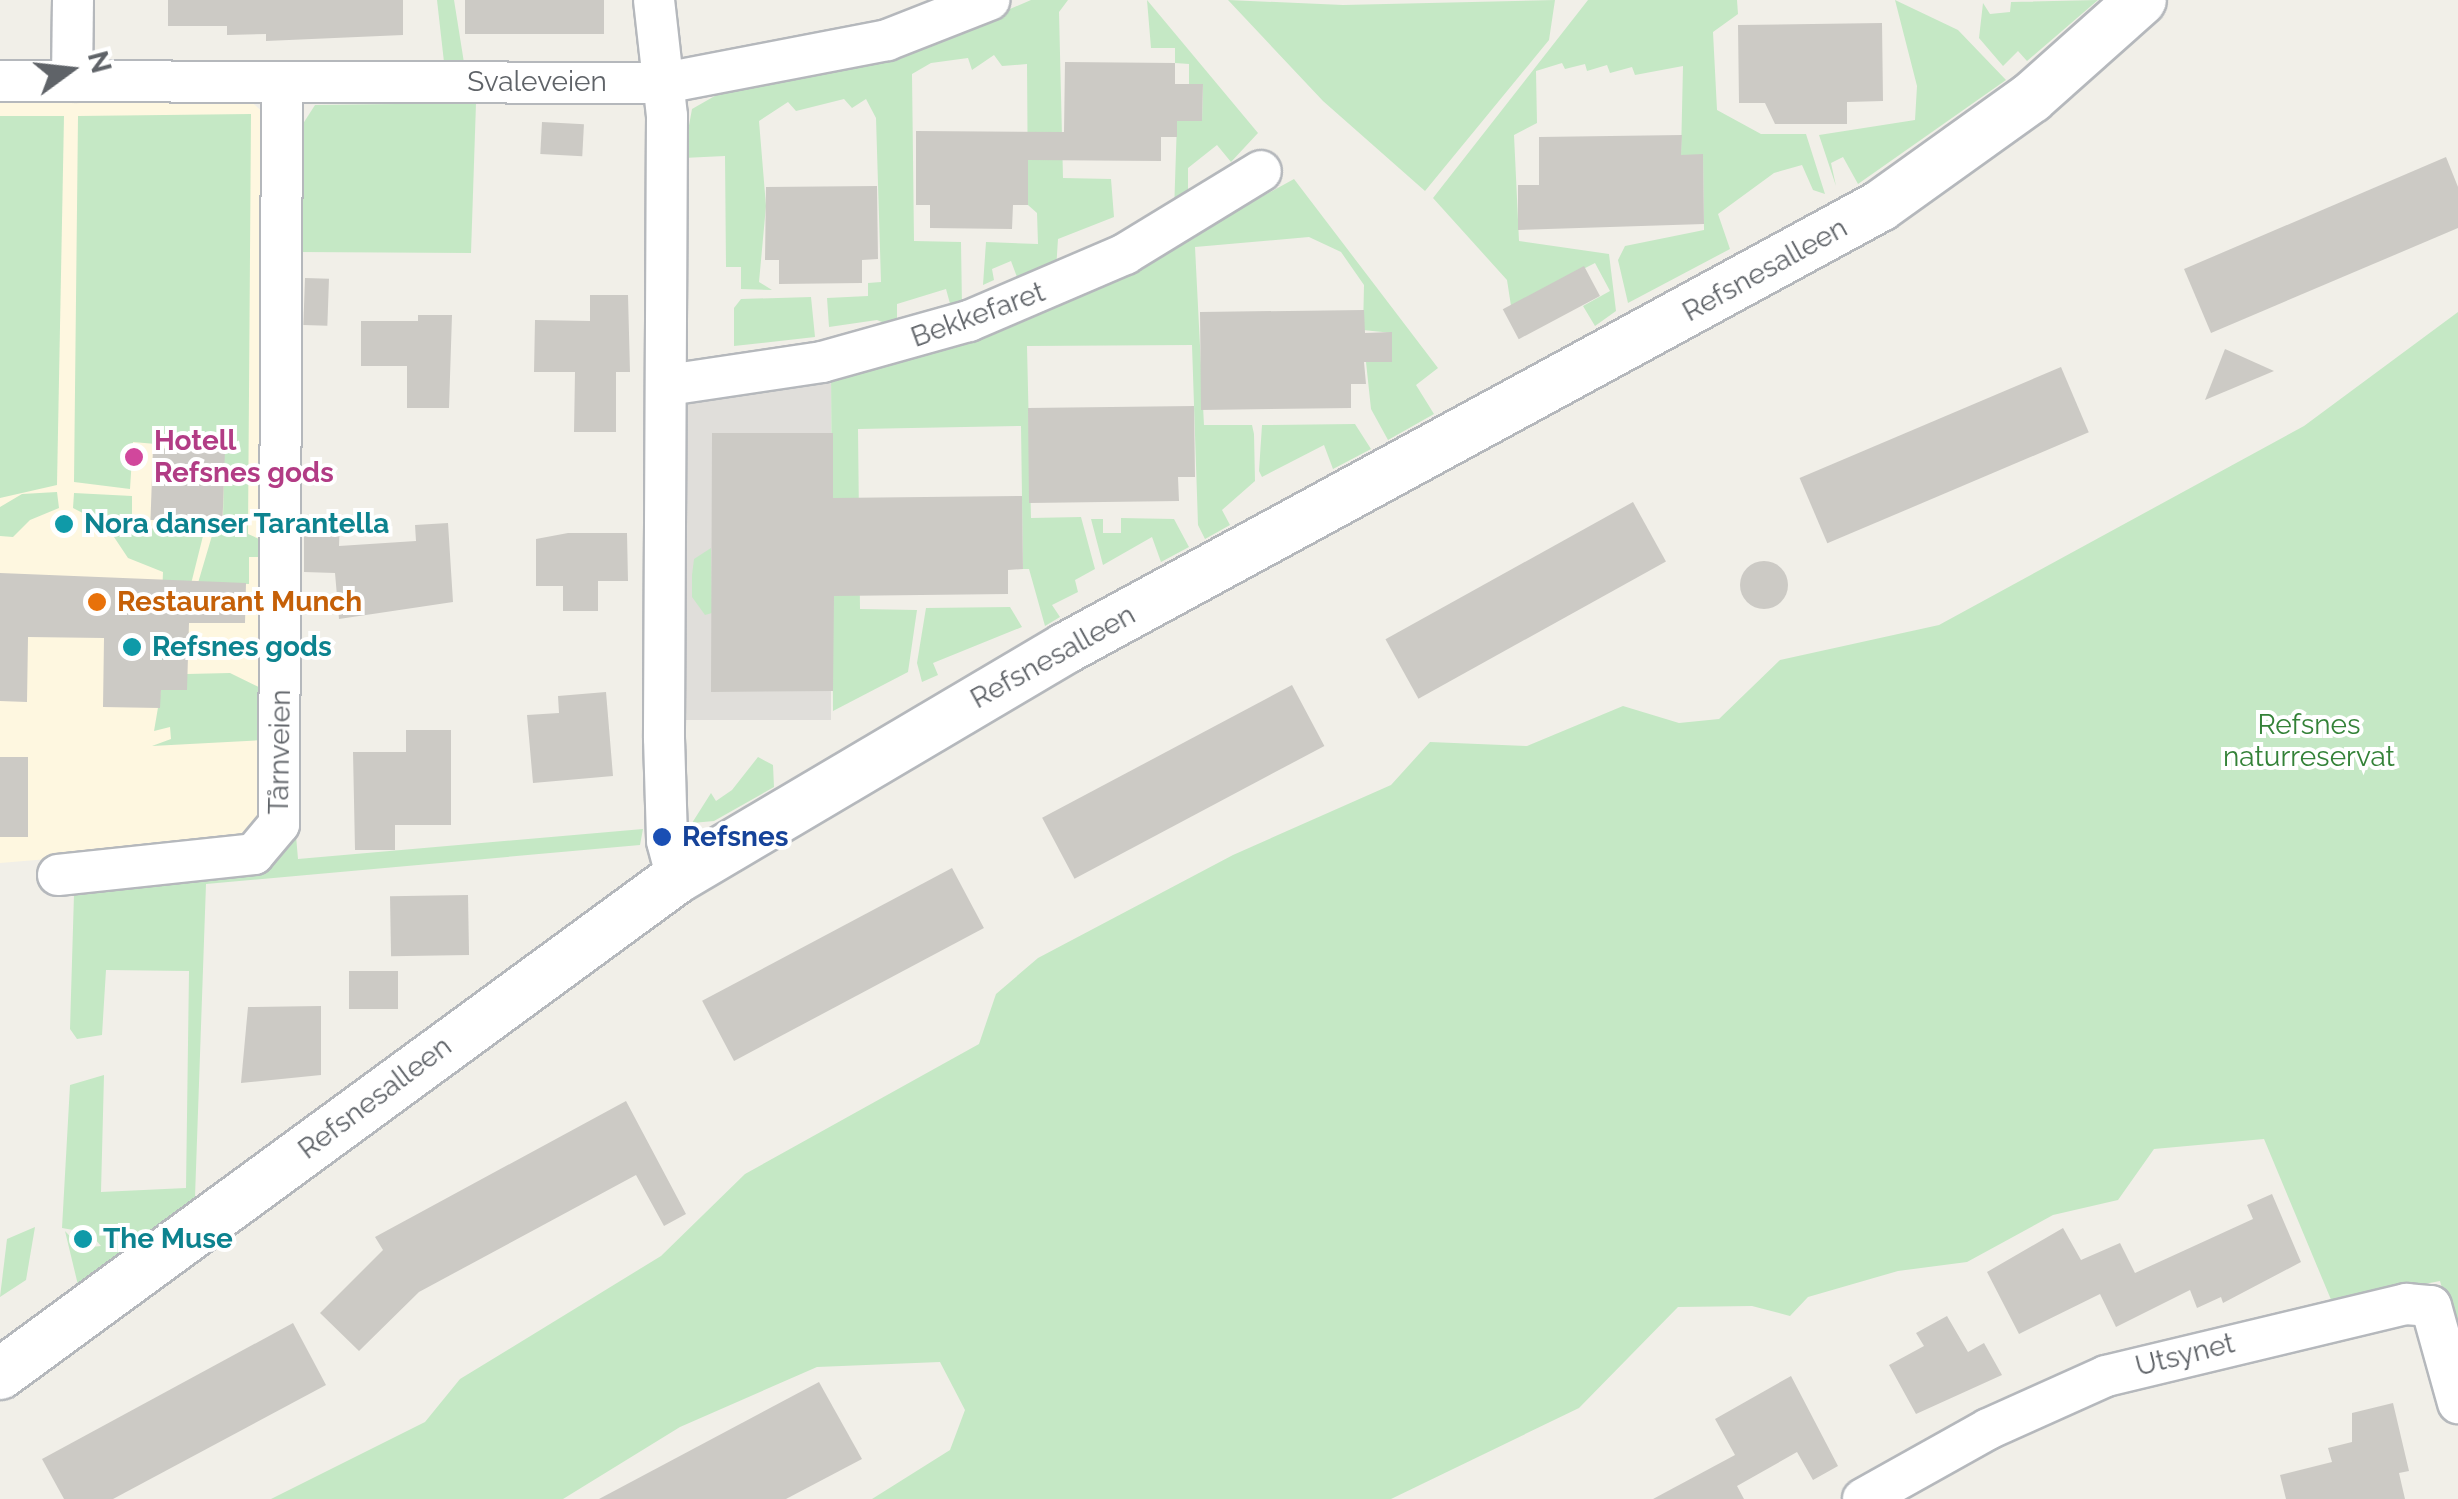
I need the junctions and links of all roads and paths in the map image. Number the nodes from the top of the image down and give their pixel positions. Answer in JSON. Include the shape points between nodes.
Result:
{"nodes":[{"id":1,"x":73,"y":0,"type":"edge"},
{"id":2,"x":654,"y":0,"type":"edge"},
{"id":3,"x":990,"y":0,"type":"edge"},
{"id":4,"x":2142,"y":0,"type":"edge"},
{"id":5,"x":72,"y":80,"type":"junction"},
{"id":6,"x":0,"y":82,"type":"edge"},
{"id":7,"x":282,"y":82,"type":"junction"},
{"id":8,"x":664,"y":83,"type":"junction"},
{"id":9,"x":1261,"y":172,"type":"dead end"},
{"id":10,"x":668,"y":386,"type":"junction"},
{"id":11,"x":58,"y":876,"type":"dead end"},
{"id":12,"x":677,"y":878,"type":"junction"},
{"id":13,"x":0,"y":1374,"type":"edge"},
{"id":14,"x":2458,"y":1403,"type":"edge"},
{"id":15,"x":1863,"y":1499,"type":"edge"}],
"edges":[{"from":1,"to":5,"type":"street"},
{"from":2,"to":8,"type":"street"},
{"from":3,"to":8,"type":"street","name":"Svaleveien","via":[[887,40]]},
{"from":4,"to":12,"type":"street","name":"Refsnesalleen","via":[[2030,98],[1880,206],[1066,648]]},
{"from":5,"to":6,"type":"street","name":"Svaleveien"},
{"from":5,"to":7,"type":"street","name":"Svaleveien"},
{"from":7,"to":8,"type":"street","name":"Svaleveien"},
{"from":7,"to":11,"type":"street","name":"Tårnveien","via":[[279,824],[254,854]]},
{"from":8,"to":10,"type":"street"},
{"from":9,"to":10,"type":"street","name":"Bekkefaret","via":[[1125,254],[969,321],[822,362]]},
{"from":10,"to":12,"type":"street","via":[[664,738],[667,841]]},
{"from":12,"to":13,"type":"street","name":"Refsnesalleen"},
{"from":14,"to":15,"type":"street","name":"Utsynet","via":[[2431,1306],[2406,1304],[2106,1376],[1988,1429]]}]}
